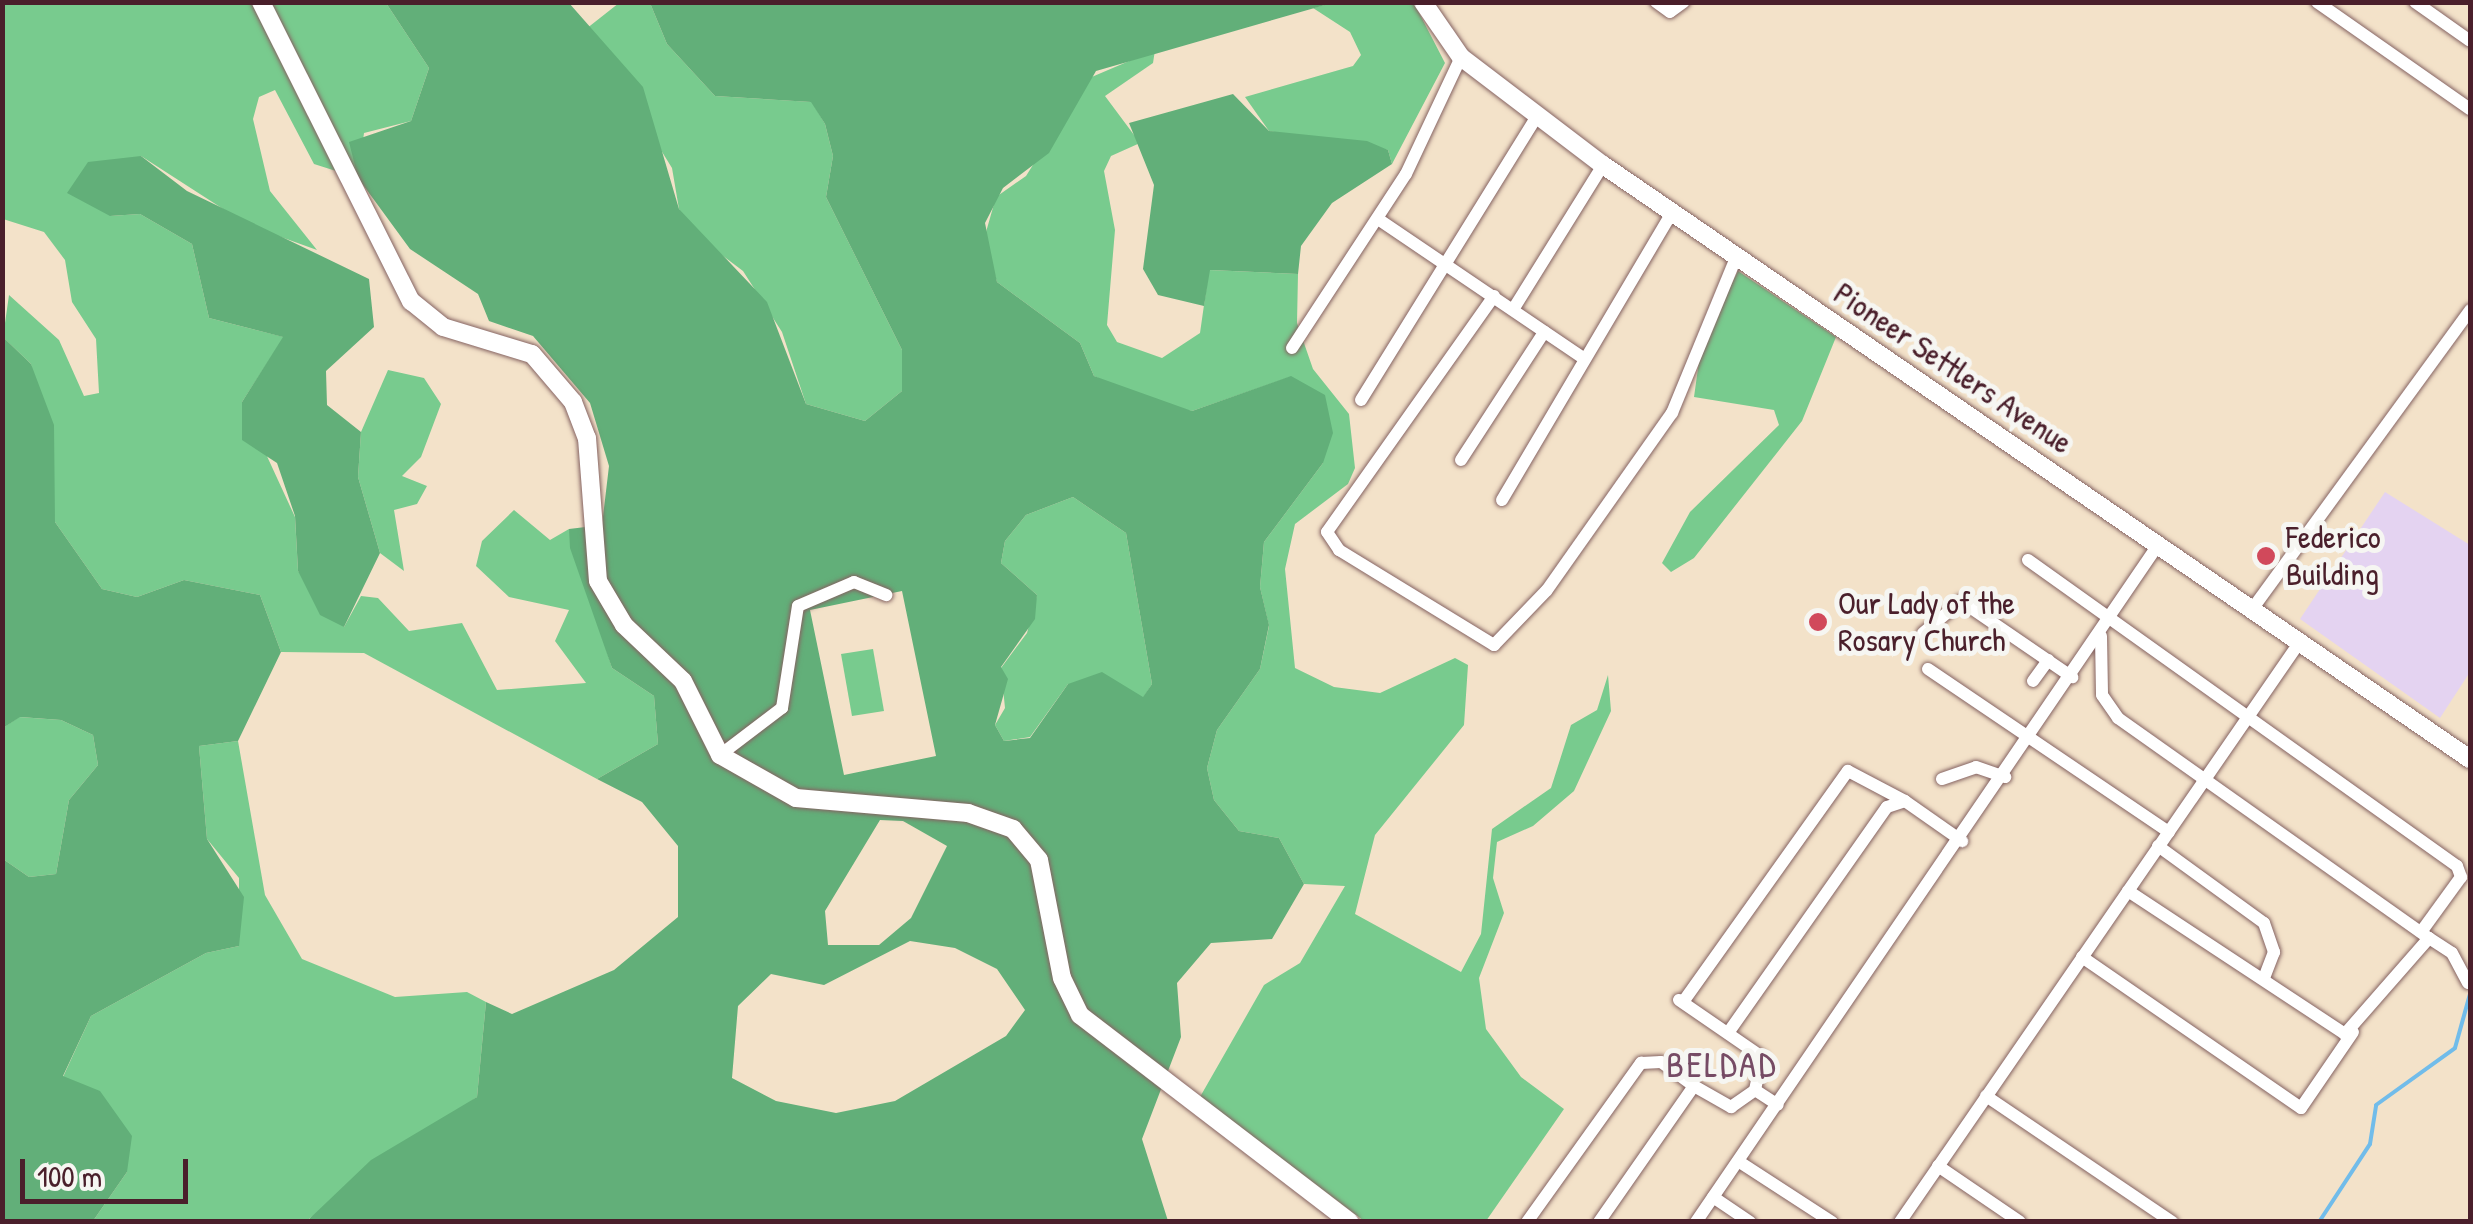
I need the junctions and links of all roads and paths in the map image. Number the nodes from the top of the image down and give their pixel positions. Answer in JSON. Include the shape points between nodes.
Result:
{"nodes":[{"id":1,"x":260,"y":2,"type":"edge"},
{"id":2,"x":1423,"y":2,"type":"edge"},
{"id":3,"x":1656,"y":2,"type":"edge"},
{"id":4,"x":1684,"y":2,"type":"edge"},
{"id":5,"x":2317,"y":2,"type":"edge"},
{"id":6,"x":2415,"y":2,"type":"edge"},
{"id":7,"x":2470,"y":41,"type":"edge"},
{"id":8,"x":1461,"y":57,"type":"junction"},
{"id":9,"x":2470,"y":109,"type":"edge"},
{"id":10,"x":1537,"y":116,"type":"junction"},
{"id":11,"x":1603,"y":165,"type":"junction"},
{"id":12,"x":1672,"y":213,"type":"junction"},
{"id":13,"x":1378,"y":218,"type":"junction"},
{"id":14,"x":1736,"y":258,"type":"junction"},
{"id":15,"x":1446,"y":261,"type":"junction"},
{"id":16,"x":1494,"y":296,"type":"junction"},
{"id":17,"x":1514,"y":308,"type":"junction"},
{"id":18,"x":2470,"y":310,"type":"edge"},
{"id":19,"x":1544,"y":332,"type":"junction"},
{"id":20,"x":1292,"y":348,"type":"dead end"},
{"id":21,"x":1582,"y":356,"type":"junction"},
{"id":22,"x":1361,"y":400,"type":"dead end"},
{"id":23,"x":1461,"y":460,"type":"dead end"},
{"id":24,"x":1502,"y":500,"type":"dead end"},
{"id":25,"x":2158,"y":545,"type":"junction"},
{"id":26,"x":2028,"y":560,"type":"dead end"},
{"id":27,"x":887,"y":595,"type":"dead end"},
{"id":28,"x":2253,"y":608,"type":"junction"},
{"id":29,"x":2114,"y":614,"type":"junction"},
{"id":30,"x":1922,"y":633,"type":"dead end"},
{"id":31,"x":2101,"y":636,"type":"junction"},
{"id":32,"x":2300,"y":640,"type":"junction"},
{"id":33,"x":2048,"y":660,"type":"junction"},
{"id":34,"x":1928,"y":668,"type":"dead end"},
{"id":35,"x":2072,"y":677,"type":"junction"},
{"id":36,"x":2033,"y":680,"type":"dead end"},
{"id":37,"x":2247,"y":718,"type":"junction"},
{"id":38,"x":2029,"y":742,"type":"junction"},
{"id":39,"x":720,"y":755,"type":"junction"},
{"id":40,"x":2470,"y":759,"type":"edge"},
{"id":41,"x":2004,"y":777,"type":"junction"},
{"id":42,"x":1942,"y":779,"type":"dead end"},
{"id":43,"x":2202,"y":783,"type":"junction"},
{"id":44,"x":1905,"y":801,"type":"junction"},
{"id":45,"x":2169,"y":832,"type":"junction"},
{"id":46,"x":1962,"y":841,"type":"junction"},
{"id":47,"x":2158,"y":846,"type":"junction"},
{"id":48,"x":2128,"y":891,"type":"junction"},
{"id":49,"x":2425,"y":935,"type":"junction"},
{"id":50,"x":2082,"y":957,"type":"junction"},
{"id":51,"x":2264,"y":978,"type":"junction"},
{"id":52,"x":2468,"y":983,"type":"edge"},
{"id":53,"x":2352,"y":1032,"type":"junction"},
{"id":54,"x":1728,"y":1033,"type":"junction"},
{"id":55,"x":1694,"y":1086,"type":"junction"},
{"id":56,"x":1755,"y":1090,"type":"junction"},
{"id":57,"x":1986,"y":1096,"type":"junction"},
{"id":58,"x":1778,"y":1104,"type":"junction"},
{"id":59,"x":1738,"y":1161,"type":"junction"},
{"id":60,"x":1938,"y":1166,"type":"junction"},
{"id":61,"x":1713,"y":1197,"type":"junction"},
{"id":62,"x":1350,"y":1222,"type":"edge"},
{"id":63,"x":1527,"y":1222,"type":"edge"},
{"id":64,"x":1599,"y":1222,"type":"edge"},
{"id":65,"x":1696,"y":1222,"type":"edge"},
{"id":66,"x":1750,"y":1222,"type":"edge"},
{"id":67,"x":1832,"y":1222,"type":"edge"},
{"id":68,"x":1900,"y":1222,"type":"edge"},
{"id":69,"x":2020,"y":1222,"type":"edge"},
{"id":70,"x":2172,"y":1222,"type":"edge"}],
"edges":[{"from":1,"to":39,"type":"main road","via":[[410,301],[442,328],[532,354],[572,402],[587,438],[598,581],[624,625],[683,681]]},
{"from":2,"to":8,"type":"main road","name":"Pioneer Settlers Avenue"},
{"from":3,"to":4,"type":"street","via":[[1670,12]]},
{"from":5,"to":9,"type":"street"},
{"from":6,"to":7,"type":"street"},
{"from":8,"to":10,"type":"main road","name":"Pioneer Settlers Avenue"},
{"from":8,"to":13,"type":"street"},
{"from":10,"to":11,"type":"main road","name":"Pioneer Settlers Avenue"},
{"from":10,"to":15,"type":"street"},
{"from":11,"to":12,"type":"main road","name":"Pioneer Settlers Avenue"},
{"from":11,"to":17,"type":"street"},
{"from":12,"to":14,"type":"main road","name":"Pioneer Settlers Avenue"},
{"from":12,"to":21,"type":"street"},
{"from":13,"to":15,"type":"street"},
{"from":13,"to":20,"type":"street"},
{"from":14,"to":16,"type":"street","via":[[1672,412],[1547,590],[1494,645],[1339,550],[1326,532]]},
{"from":14,"to":25,"type":"main road","name":"Pioneer Settlers Avenue"},
{"from":15,"to":16,"type":"street"},
{"from":15,"to":22,"type":"street"},
{"from":16,"to":17,"type":"street"},
{"from":17,"to":19,"type":"street"},
{"from":18,"to":28,"type":"street"},
{"from":19,"to":21,"type":"street"},
{"from":19,"to":23,"type":"street"},
{"from":21,"to":24,"type":"street"},
{"from":25,"to":28,"type":"main road","name":"Pioneer Settlers Avenue"},
{"from":25,"to":29,"type":"street"},
{"from":26,"to":29,"type":"street"},
{"from":27,"to":39,"type":"street","via":[[854,582],[798,606],[782,708]]},
{"from":28,"to":32,"type":"main road","name":"Pioneer Settlers Avenue"},
{"from":29,"to":31,"type":"street"},
{"from":29,"to":37,"type":"street"},
{"from":30,"to":33,"type":"street","via":[[1961,601]]},
{"from":31,"to":35,"type":"street"},
{"from":31,"to":43,"type":"street","via":[[2107,705]]},
{"from":32,"to":37,"type":"street"},
{"from":32,"to":40,"type":"main road","name":"Pioneer Settlers Avenue"},
{"from":33,"to":35,"type":"street"},
{"from":33,"to":36,"type":"street"},
{"from":34,"to":38,"type":"street"},
{"from":35,"to":38,"type":"street"},
{"from":37,"to":43,"type":"street"},
{"from":37,"to":49,"type":"street","via":[[2461,870]]},
{"from":38,"to":41,"type":"street"},
{"from":38,"to":45,"type":"street"},
{"from":39,"to":62,"type":"main road","via":[[796,798],[968,813],[1013,829],[1039,860],[1062,978],[1080,1015],[1236,1141]]},
{"from":41,"to":42,"type":"street","via":[[1976,767]]},
{"from":41,"to":46,"type":"street"},
{"from":43,"to":45,"type":"street"},
{"from":43,"to":49,"type":"street"},
{"from":44,"to":46,"type":"street"},
{"from":44,"to":54,"type":"street","via":[[1887,808]]},
{"from":44,"to":54,"type":"street","via":[[1848,771],[1681,1001]]},
{"from":45,"to":47,"type":"street"},
{"from":46,"to":58,"type":"street"},
{"from":47,"to":48,"type":"street"},
{"from":47,"to":51,"type":"street","via":[[2264,923],[2274,952]]},
{"from":48,"to":50,"type":"street"},
{"from":48,"to":51,"type":"street"},
{"from":49,"to":52,"type":"street","via":[[2452,953]]},
{"from":49,"to":53,"type":"street"},
{"from":50,"to":53,"type":"street","via":[[2301,1108]]},
{"from":50,"to":57,"type":"street"},
{"from":51,"to":53,"type":"street","via":[[2336,1032]]},
{"from":54,"to":56,"type":"street","via":[[1762,1057]]},
{"from":55,"to":56,"type":"street","via":[[1735,1107]]},
{"from":55,"to":63,"type":"street","via":[[1661,1062],[1641,1063]]},
{"from":55,"to":64,"type":"street"},
{"from":56,"to":58,"type":"street"},
{"from":57,"to":60,"type":"street"},
{"from":57,"to":70,"type":"street"},
{"from":58,"to":59,"type":"street"},
{"from":59,"to":61,"type":"street"},
{"from":59,"to":67,"type":"street"},
{"from":60,"to":68,"type":"street"},
{"from":60,"to":69,"type":"street"},
{"from":61,"to":65,"type":"street"},
{"from":61,"to":66,"type":"street"}]}
